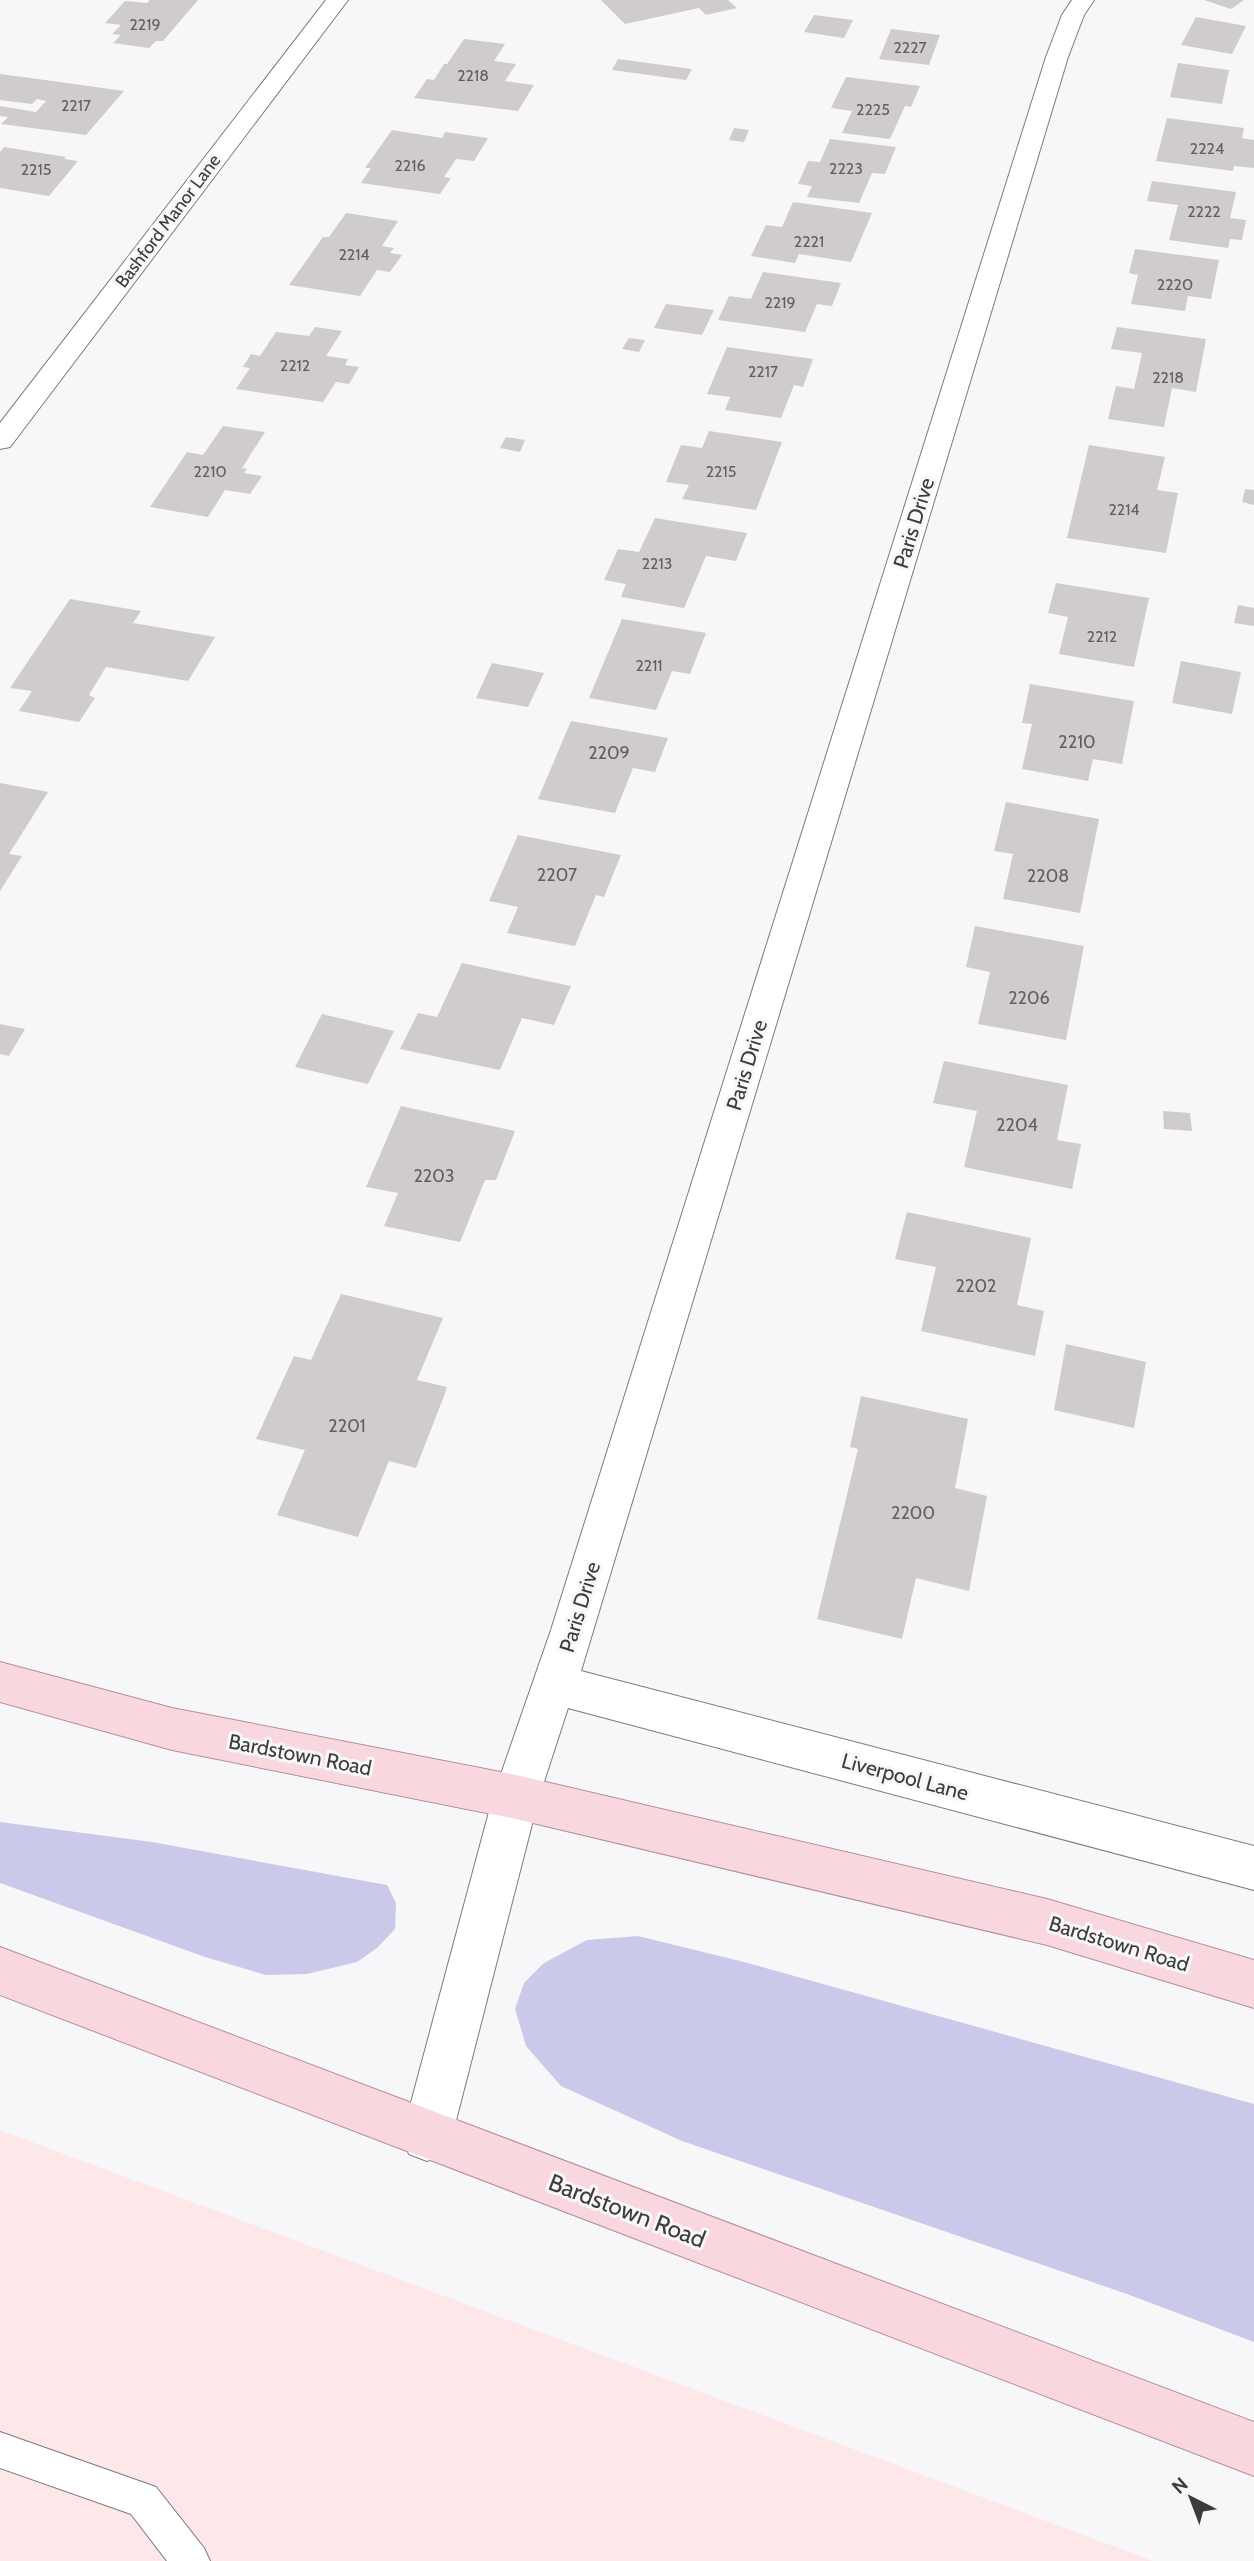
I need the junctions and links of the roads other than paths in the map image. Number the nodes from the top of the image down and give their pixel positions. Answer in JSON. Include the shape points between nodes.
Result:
{"nodes":[{"id":1,"x":337,"y":0,"type":"edge"},
{"id":2,"x":1083,"y":0,"type":"edge"},
{"id":3,"x":0,"y":441,"type":"edge"},
{"id":4,"x":0,"y":1682,"type":"edge"},
{"id":5,"x":556,"y":1685,"type":"junction"},
{"id":6,"x":516,"y":1797,"type":"junction"},
{"id":7,"x":1254,"y":1868,"type":"edge"},
{"id":8,"x":0,"y":1972,"type":"edge"},
{"id":9,"x":1254,"y":1984,"type":"edge"},
{"id":10,"x":428,"y":2136,"type":"junction"},
{"id":11,"x":1254,"y":2449,"type":"edge"},
{"id":12,"x":0,"y":2450,"type":"edge"},
{"id":13,"x":191,"y":2561,"type":"edge"}],
"edges":[{"from":1,"to":3,"type":"street","name":"Bashford Manor Lane"},
{"from":2,"to":5,"type":"street","name":"Paris Drive","via":[[1057,57]]},
{"from":4,"to":6,"type":"main road","name":"Bardstown Road","via":[[173,1729]]},
{"from":5,"to":6,"type":"street","name":"Paris Drive"},
{"from":5,"to":7,"type":"street","name":"Liverpool Lane"},
{"from":6,"to":9,"type":"main road","name":"Bardstown Road","via":[[1047,1922]]},
{"from":6,"to":10,"type":"street","name":"Paris Drive"},
{"from":8,"to":10,"type":"main road","name":"Bardstown Road"},
{"from":10,"to":11,"type":"main road","name":"Bardstown Road"},
{"from":12,"to":13,"type":"lane","via":[[143,2500]]}]}
